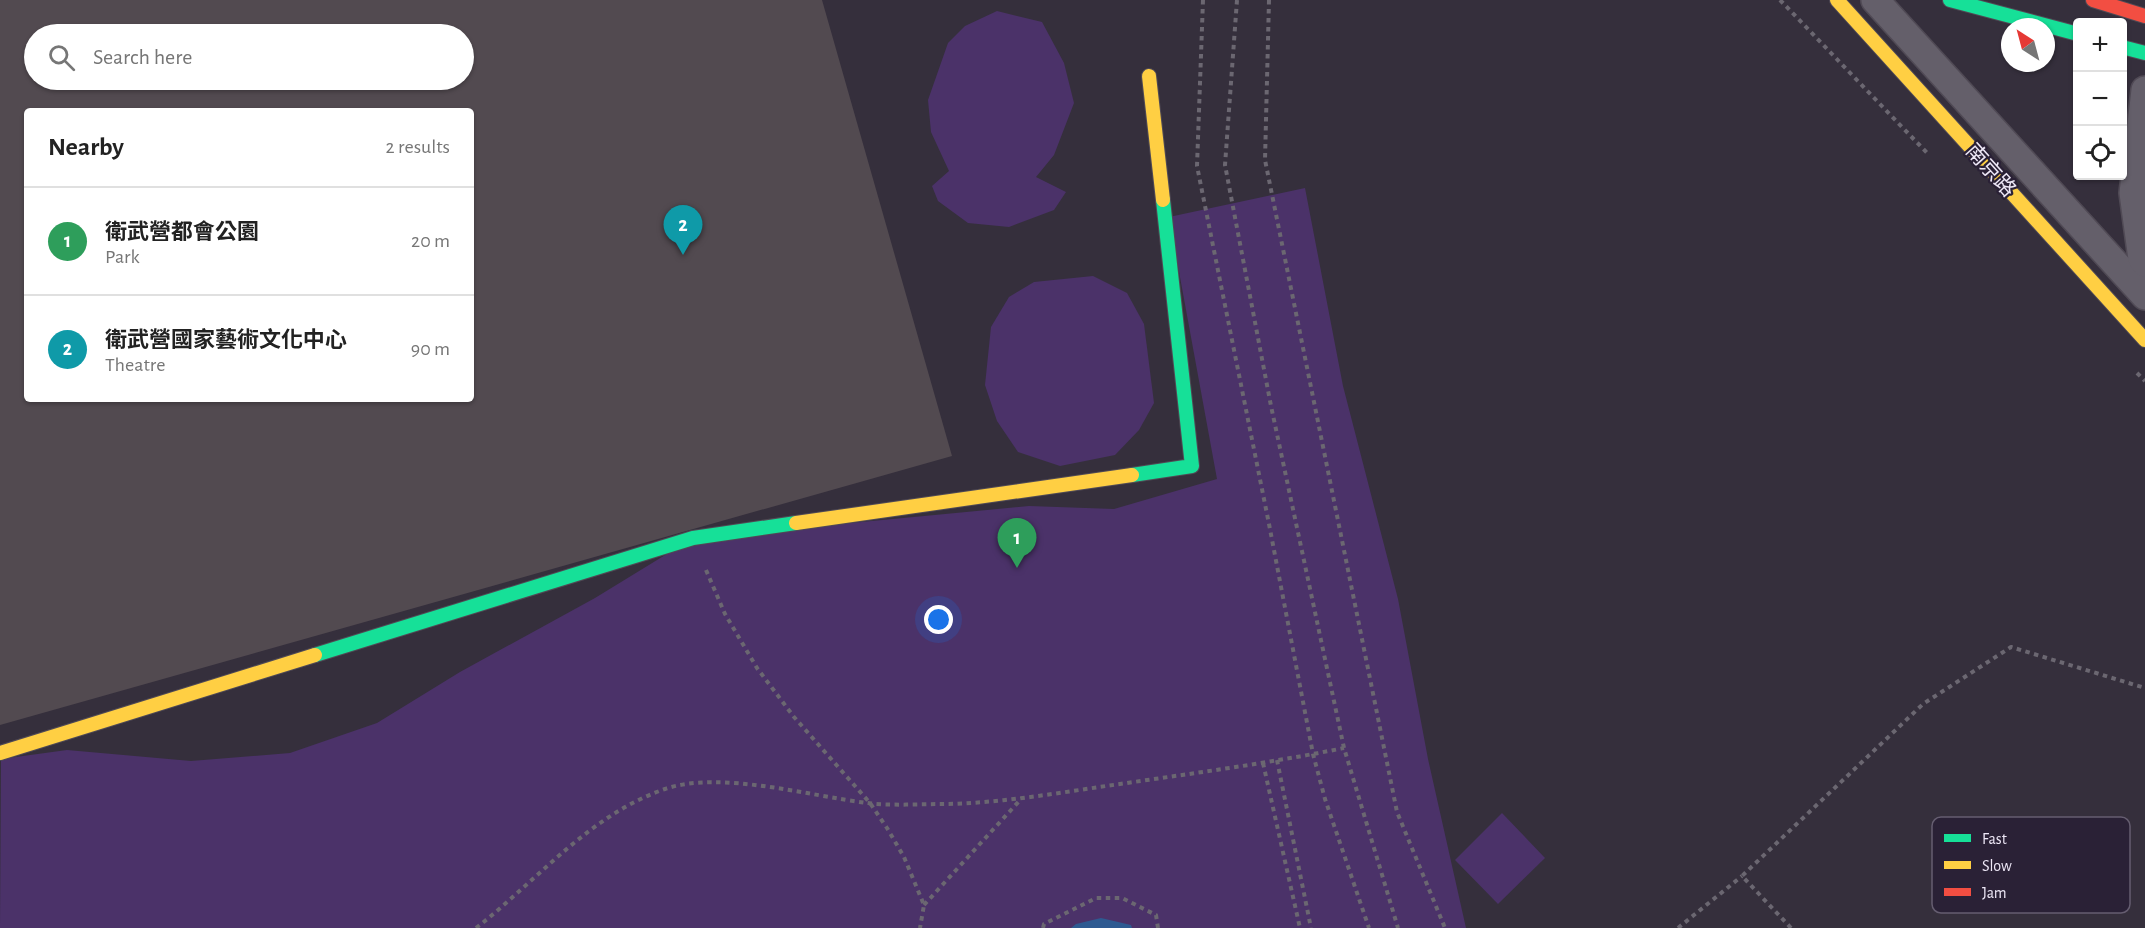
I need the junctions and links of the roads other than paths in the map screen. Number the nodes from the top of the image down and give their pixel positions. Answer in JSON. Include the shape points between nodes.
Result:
{"nodes":[{"id":1,"x":1837,"y":0,"type":"edge"},
{"id":2,"x":1875,"y":0,"type":"edge"},
{"id":3,"x":1950,"y":0,"type":"edge"},
{"id":4,"x":2093,"y":0,"type":"edge"},
{"id":5,"x":2145,"y":16,"type":"edge"},
{"id":6,"x":2073,"y":33,"type":"edge"},
{"id":7,"x":2127,"y":48,"type":"edge"},
{"id":8,"x":2145,"y":53,"type":"edge"},
{"id":9,"x":1149,"y":76,"type":"dead end"},
{"id":10,"x":2145,"y":90,"type":"edge"},
{"id":11,"x":2145,"y":263,"type":"edge"},
{"id":12,"x":2145,"y":296,"type":"edge"},
{"id":13,"x":2145,"y":340,"type":"edge"},
{"id":14,"x":0,"y":753,"type":"edge"}],
"edges":[{"from":1,"to":13,"type":"street","name":"南京路"},
{"from":2,"to":12,"type":"street","name":"南京路"},
{"from":3,"to":6,"type":"street"},
{"from":4,"to":5,"type":"street"},
{"from":7,"to":8,"type":"street"},
{"from":9,"to":14,"type":"street","via":[[1192,466],[693,538]]},
{"from":10,"to":11,"type":"street","via":[[2133,193]]}]}
